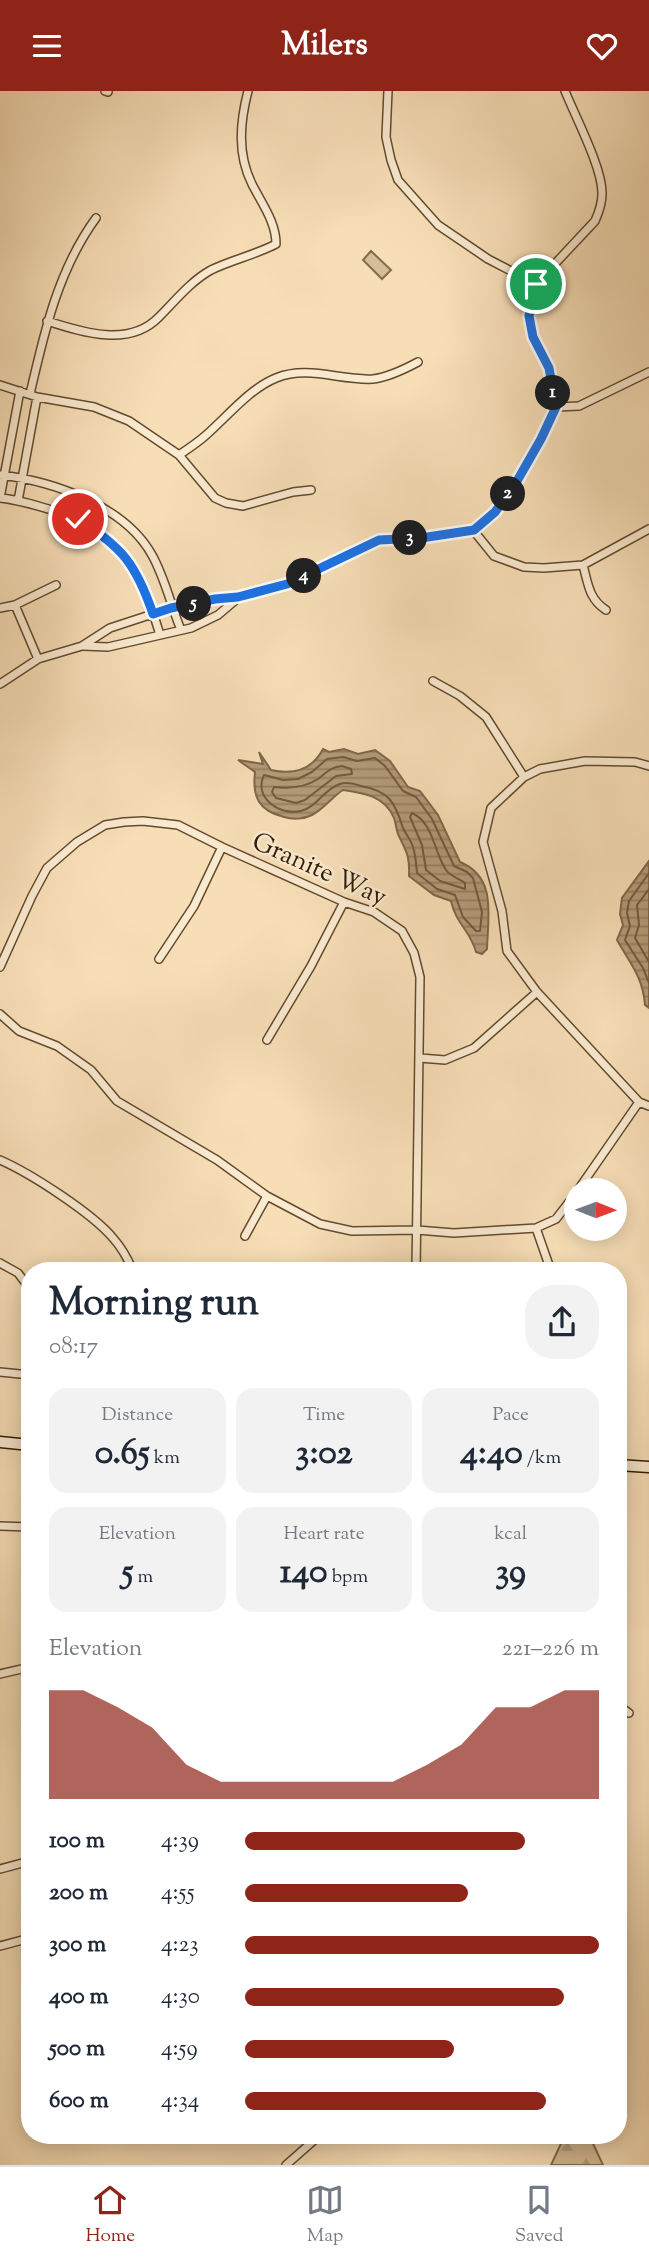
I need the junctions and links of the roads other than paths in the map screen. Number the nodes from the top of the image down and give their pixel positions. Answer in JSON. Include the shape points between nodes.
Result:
{"nodes":[{"id":1,"x":248,"y":91,"type":"edge"},
{"id":2,"x":388,"y":91,"type":"edge"},
{"id":3,"x":565,"y":91,"type":"edge"},
{"id":4,"x":96,"y":218,"type":"dead end"},
{"id":5,"x":536,"y":284,"type":"junction"},
{"id":6,"x":47,"y":321,"type":"junction"},
{"id":7,"x":418,"y":362,"type":"dead end"},
{"id":8,"x":649,"y":372,"type":"edge"},
{"id":9,"x":0,"y":385,"type":"edge"},
{"id":10,"x":20,"y":391,"type":"junction"},
{"id":11,"x":34,"y":396,"type":"junction"},
{"id":12,"x":556,"y":407,"type":"junction"},
{"id":13,"x":179,"y":455,"type":"junction"},
{"id":14,"x":2,"y":475,"type":"edge"},
{"id":15,"x":21,"y":477,"type":"junction"},
{"id":16,"x":311,"y":491,"type":"dead end"},
{"id":17,"x":0,"y":498,"type":"edge"},
{"id":18,"x":18,"y":501,"type":"junction"},
{"id":19,"x":649,"y":529,"type":"edge"},
{"id":20,"x":474,"y":530,"type":"junction"},
{"id":21,"x":583,"y":565,"type":"junction"},
{"id":22,"x":56,"y":585,"type":"dead end"},
{"id":23,"x":238,"y":597,"type":"junction"},
{"id":24,"x":15,"y":605,"type":"junction"},
{"id":25,"x":0,"y":608,"type":"edge"},
{"id":26,"x":171,"y":608,"type":"junction"},
{"id":27,"x":606,"y":610,"type":"dead end"},
{"id":28,"x":153,"y":614,"type":"junction"},
{"id":29,"x":181,"y":630,"type":"junction"},
{"id":30,"x":160,"y":635,"type":"junction"},
{"id":31,"x":82,"y":646,"type":"junction"},
{"id":32,"x":38,"y":659,"type":"junction"},
{"id":33,"x":433,"y":681,"type":"dead end"},
{"id":34,"x":0,"y":684,"type":"edge"},
{"id":35,"x":649,"y":766,"type":"edge"},
{"id":36,"x":524,"y":777,"type":"junction"},
{"id":37,"x":222,"y":847,"type":"junction"},
{"id":38,"x":344,"y":902,"type":"junction"},
{"id":39,"x":159,"y":959,"type":"dead end"},
{"id":40,"x":0,"y":967,"type":"edge"},
{"id":41,"x":537,"y":992,"type":"junction"},
{"id":42,"x":0,"y":1014,"type":"edge"},
{"id":43,"x":267,"y":1040,"type":"dead end"},
{"id":44,"x":420,"y":1058,"type":"junction"},
{"id":45,"x":639,"y":1102,"type":"junction"},
{"id":46,"x":649,"y":1106,"type":"edge"},
{"id":47,"x":0,"y":1160,"type":"edge"},
{"id":48,"x":587,"y":1178,"type":"edge"},
{"id":49,"x":267,"y":1196,"type":"junction"},
{"id":50,"x":564,"y":1209,"type":"edge"},
{"id":51,"x":536,"y":1229,"type":"junction"},
{"id":52,"x":417,"y":1230,"type":"junction"},
{"id":53,"x":245,"y":1235,"type":"dead end"},
{"id":54,"x":128,"y":1262,"type":"edge"},
{"id":55,"x":416,"y":1262,"type":"edge"},
{"id":56,"x":548,"y":1262,"type":"edge"},
{"id":57,"x":0,"y":1263,"type":"edge"},
{"id":58,"x":21,"y":1277,"type":"edge"},
{"id":59,"x":0,"y":1372,"type":"edge"},
{"id":60,"x":21,"y":1374,"type":"edge"},
{"id":61,"x":0,"y":1442,"type":"edge"},
{"id":62,"x":21,"y":1444,"type":"edge"},
{"id":63,"x":627,"y":1466,"type":"edge"},
{"id":64,"x":649,"y":1467,"type":"edge"},
{"id":65,"x":0,"y":1526,"type":"edge"},
{"id":66,"x":21,"y":1527,"type":"edge"},
{"id":67,"x":21,"y":1669,"type":"edge"},
{"id":68,"x":0,"y":1674,"type":"edge"},
{"id":69,"x":21,"y":1863,"type":"edge"},
{"id":70,"x":0,"y":1869,"type":"edge"},
{"id":71,"x":21,"y":1940,"type":"edge"},
{"id":72,"x":0,"y":1946,"type":"edge"},
{"id":73,"x":310,"y":2144,"type":"edge"},
{"id":74,"x":286,"y":2165,"type":"edge"}],
"edges":[{"from":1,"to":6,"type":"street","via":[[240,148],[250,180],[276,230],[276,244],[211,271],[138,331],[105,335]]},
{"from":2,"to":5,"type":"street","via":[[386,137],[398,180],[438,225]]},
{"from":3,"to":5,"type":"street","via":[[603,192],[595,221]]},
{"from":4,"to":6,"type":"street","via":[[59,285]]},
{"from":5,"to":12,"type":"street","via":[[529,316],[533,337],[549,368]]},
{"from":6,"to":11,"type":"street"},
{"from":7,"to":13,"type":"street","via":[[376,379],[315,373],[277,378]]},
{"from":8,"to":12,"type":"street","via":[[579,405]]},
{"from":9,"to":10,"type":"street"},
{"from":10,"to":11,"type":"street"},
{"from":10,"to":14,"type":"street"},
{"from":11,"to":13,"type":"street","via":[[106,411]]},
{"from":11,"to":15,"type":"street"},
{"from":12,"to":20,"type":"street","via":[[513,488]]},
{"from":13,"to":16,"type":"street","via":[[215,498],[226,503],[243,506]]},
{"from":14,"to":15,"type":"street"},
{"from":14,"to":17,"type":"street"},
{"from":15,"to":18,"type":"street"},
{"from":15,"to":26,"type":"street","via":[[74,494],[121,518],[152,556]]},
{"from":17,"to":18,"type":"street"},
{"from":18,"to":28,"type":"street","via":[[78,519],[111,541],[139,576]]},
{"from":19,"to":21,"type":"street"},
{"from":20,"to":21,"type":"street","via":[[494,557],[524,567]]},
{"from":20,"to":23,"type":"street","via":[[379,540],[287,584]]},
{"from":21,"to":27,"type":"street","via":[[590,593]]},
{"from":22,"to":24,"type":"street"},
{"from":23,"to":26,"type":"street"},
{"from":23,"to":29,"type":"street","via":[[218,615]]},
{"from":24,"to":25,"type":"street"},
{"from":24,"to":32,"type":"street"},
{"from":26,"to":28,"type":"street"},
{"from":26,"to":29,"type":"street"},
{"from":28,"to":30,"type":"street"},
{"from":28,"to":31,"type":"street","via":[[110,628]]},
{"from":29,"to":30,"type":"street"},
{"from":30,"to":31,"type":"street","via":[[108,647]]},
{"from":31,"to":32,"type":"street"},
{"from":32,"to":34,"type":"street"},
{"from":33,"to":36,"type":"street","via":[[486,717]]},
{"from":35,"to":36,"type":"street","via":[[585,761],[540,769]]},
{"from":36,"to":41,"type":"street","via":[[491,808],[483,842],[502,911],[507,951]]},
{"from":37,"to":38,"type":"street","name":"Granite Way"},
{"from":37,"to":39,"type":"street","via":[[194,906]]},
{"from":37,"to":40,"type":"street","name":"Granite Way","via":[[178,825],[143,821],[106,825],[47,868]]},
{"from":38,"to":43,"type":"street"},
{"from":38,"to":44,"type":"street","name":"Granite Way","via":[[374,912],[402,931],[414,953],[420,977]]},
{"from":41,"to":44,"type":"street","via":[[474,1048],[445,1060]]},
{"from":41,"to":45,"type":"street"},
{"from":42,"to":49,"type":"street","via":[[19,1031],[57,1046],[91,1070],[117,1101],[217,1160]]},
{"from":44,"to":52,"type":"street","name":"Granite Way"},
{"from":45,"to":46,"type":"street"},
{"from":45,"to":48,"type":"street"},
{"from":47,"to":54,"type":"street","via":[[99,1223]]},
{"from":49,"to":52,"type":"street","via":[[320,1224],[352,1231]]},
{"from":49,"to":53,"type":"street"},
{"from":50,"to":51,"type":"street","via":[[556,1219]]},
{"from":51,"to":52,"type":"street"},
{"from":51,"to":56,"type":"street"},
{"from":52,"to":55,"type":"street","name":"Granite Way"},
{"from":57,"to":58,"type":"street"},
{"from":59,"to":60,"type":"street"},
{"from":61,"to":62,"type":"street"},
{"from":63,"to":64,"type":"street"},
{"from":65,"to":66,"type":"street"},
{"from":67,"to":68,"type":"street"},
{"from":69,"to":70,"type":"street"},
{"from":71,"to":72,"type":"street"},
{"from":73,"to":74,"type":"street"}]}
